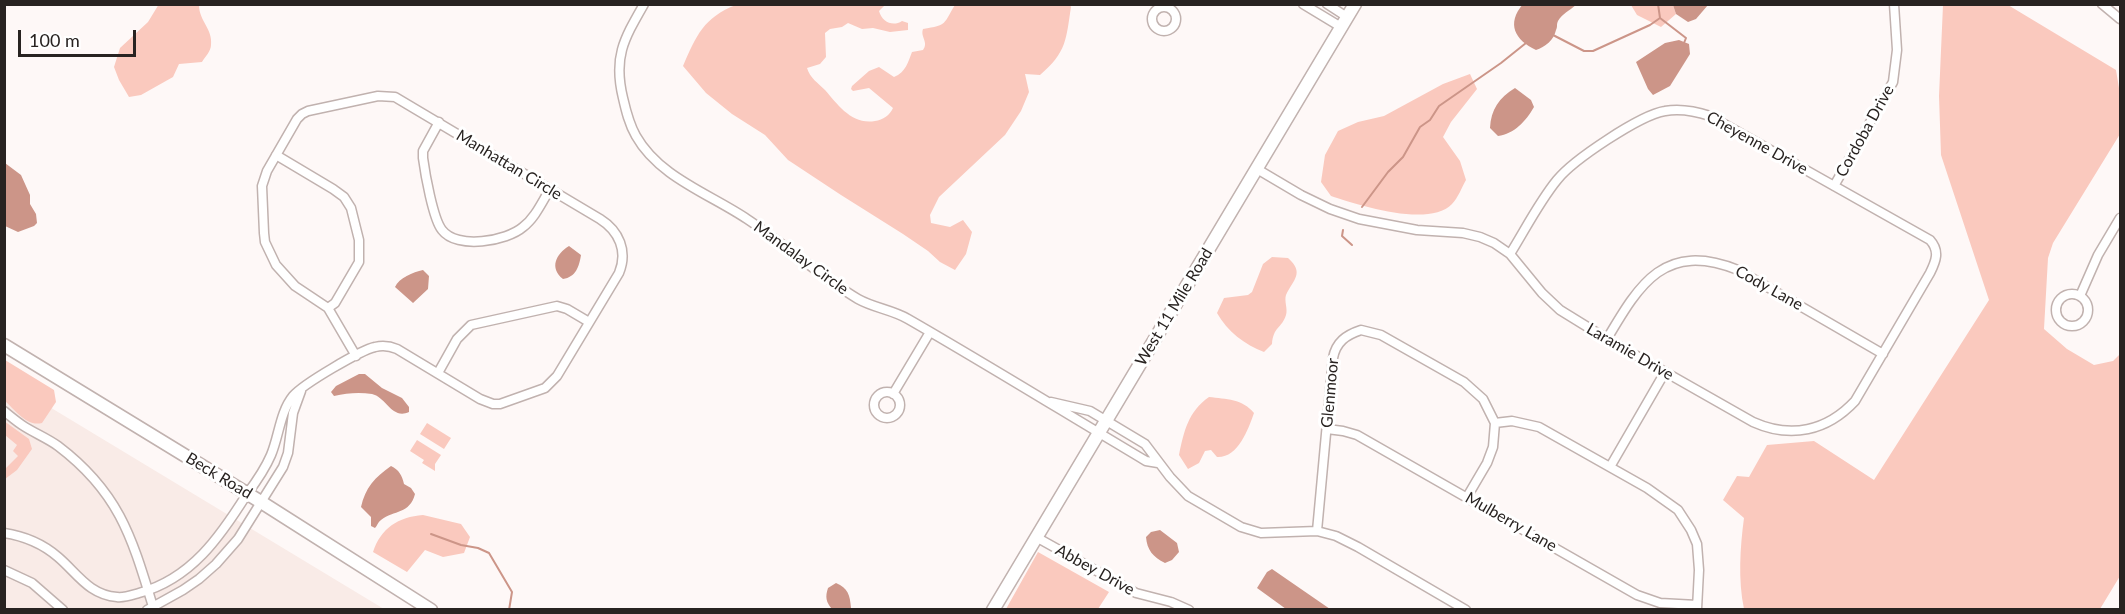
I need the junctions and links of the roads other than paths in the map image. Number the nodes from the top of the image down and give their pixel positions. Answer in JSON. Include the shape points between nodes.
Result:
{"nodes":[{"id":1,"x":644,"y":4,"type":"edge"},
{"id":2,"x":1303,"y":4,"type":"edge"},
{"id":3,"x":1327,"y":4,"type":"edge"},
{"id":4,"x":1354,"y":4,"type":"edge"},
{"id":5,"x":1894,"y":4,"type":"edge"},
{"id":6,"x":2102,"y":4,"type":"edge"},
{"id":7,"x":2121,"y":18,"type":"edge"},
{"id":8,"x":1344,"y":22,"type":"junction"},
{"id":9,"x":439,"y":122,"type":"junction"},
{"id":10,"x":276,"y":155,"type":"junction"},
{"id":11,"x":1257,"y":169,"type":"junction"},
{"id":12,"x":1834,"y":186,"type":"junction"},
{"id":13,"x":550,"y":189,"type":"junction"},
{"id":14,"x":2121,"y":218,"type":"edge"},
{"id":15,"x":1936,"y":250,"type":"joint"},
{"id":16,"x":1510,"y":254,"type":"junction"},
{"id":17,"x":2080,"y":296,"type":"dead end"},
{"id":18,"x":328,"y":308,"type":"junction"},
{"id":19,"x":589,"y":322,"type":"junction"},
{"id":20,"x":930,"y":332,"type":"junction"},
{"id":21,"x":1608,"y":339,"type":"junction"},
{"id":22,"x":4,"y":345,"type":"edge"},
{"id":23,"x":1883,"y":354,"type":"junction"},
{"id":24,"x":356,"y":356,"type":"junction"},
{"id":25,"x":1665,"y":372,"type":"junction"},
{"id":26,"x":438,"y":373,"type":"junction"},
{"id":27,"x":302,"y":388,"type":"junction"},
{"id":28,"x":893,"y":394,"type":"dead end"},
{"id":29,"x":1043,"y":400,"type":"junction"},
{"id":30,"x":4,"y":411,"type":"edge"},
{"id":31,"x":1106,"y":421,"type":"junction"},
{"id":32,"x":1495,"y":423,"type":"junction"},
{"id":33,"x":280,"y":427,"type":"junction"},
{"id":34,"x":1327,"y":429,"type":"junction"},
{"id":35,"x":292,"y":432,"type":"junction"},
{"id":36,"x":1099,"y":433,"type":"junction"},
{"id":37,"x":272,"y":452,"type":"junction"},
{"id":38,"x":286,"y":458,"type":"junction"},
{"id":39,"x":1158,"y":463,"type":"junction"},
{"id":40,"x":1610,"y":467,"type":"junction"},
{"id":41,"x":248,"y":494,"type":"junction"},
{"id":42,"x":1467,"y":497,"type":"junction"},
{"id":43,"x":261,"y":502,"type":"junction"},
{"id":44,"x":1317,"y":531,"type":"junction"},
{"id":45,"x":4,"y":533,"type":"edge"},
{"id":46,"x":1036,"y":537,"type":"junction"},
{"id":47,"x":4,"y":570,"type":"edge"},
{"id":48,"x":148,"y":591,"type":"junction"},
{"id":49,"x":1697,"y":607,"type":"edge"},
{"id":50,"x":63,"y":609,"type":"edge"},
{"id":51,"x":151,"y":609,"type":"edge"},
{"id":52,"x":431,"y":609,"type":"edge"},
{"id":53,"x":993,"y":609,"type":"edge"},
{"id":54,"x":1189,"y":609,"type":"edge"},
{"id":55,"x":1466,"y":609,"type":"edge"}],
"edges":[{"from":1,"to":20,"type":"street","name":"Mandalay Circle","via":[[623,41],[618,66],[629,123],[644,148],[662,167],[748,219],[850,294]]},
{"from":2,"to":8,"type":"street"},
{"from":3,"to":8,"type":"street"},
{"from":4,"to":8,"type":"street","name":"West 11 Mile Road"},
{"from":5,"to":12,"type":"street","name":"Cordoba Drive","via":[[1897,50],[1893,82]]},
{"from":6,"to":7,"type":"street"},
{"from":8,"to":11,"type":"street","name":"West 11 Mile Road"},
{"from":9,"to":10,"type":"street","name":"Manhattan Circle","via":[[395,97],[378,96],[302,114]]},
{"from":9,"to":13,"type":"street","name":"Manhattan Circle"},
{"from":9,"to":13,"type":"street","via":[[423,158],[438,224],[450,237],[465,242],[518,232]]},
{"from":10,"to":18,"type":"street","name":"Manhattan Circle","via":[[262,186],[265,242],[288,280]]},
{"from":10,"to":18,"type":"street","via":[[333,189],[351,208],[359,240],[359,262],[335,303]]},
{"from":11,"to":16,"type":"street","name":"Laramie Drive","via":[[1301,195],[1345,214],[1417,230],[1475,235]]},
{"from":11,"to":31,"type":"street","name":"West 11 Mile Road"},
{"from":12,"to":15,"type":"street","name":"Cheyenne Drive","via":[[1930,240]]},
{"from":12,"to":16,"type":"street","name":"Cheyenne Drive","via":[[1710,116],[1684,109],[1666,111],[1634,124],[1569,167],[1555,182]]},
{"from":13,"to":19,"type":"street","name":"Manhattan Circle","via":[[607,224],[618,237],[622,266]]},
{"from":14,"to":17,"type":"street","via":[[2097,255]]},
{"from":15,"to":23,"type":"street","name":"Laramie Drive","via":[[1935,264]]},
{"from":16,"to":21,"type":"street","name":"Laramie Drive","via":[[1550,302]]},
{"from":18,"to":24,"type":"street","name":"Manhattan Circle"},
{"from":19,"to":26,"type":"street","via":[[557,306],[471,325],[457,339]]},
{"from":19,"to":26,"type":"street","name":"Manhattan Circle","via":[[557,376],[537,392],[493,404]]},
{"from":20,"to":28,"type":"street"},
{"from":20,"to":29,"type":"street","name":"Mandalay Circle"},
{"from":21,"to":23,"type":"street","name":"Cody Lane","via":[[1631,298],[1647,280],[1677,264],[1704,261],[1738,270]]},
{"from":21,"to":25,"type":"street","name":"Laramie Drive"},
{"from":22,"to":41,"type":"street","name":"Beck Road"},
{"from":23,"to":25,"type":"street","name":"Laramie Drive","via":[[1861,392],[1843,413],[1821,426],[1797,431],[1770,429],[1753,422]]},
{"from":24,"to":26,"type":"street","name":"Manhattan Circle","via":[[374,347],[389,346]]},
{"from":24,"to":27,"type":"street"},
{"from":25,"to":40,"type":"street"},
{"from":27,"to":33,"type":"street","via":[[288,404]]},
{"from":27,"to":35,"type":"street","via":[[293,413]]},
{"from":29,"to":31,"type":"street","via":[[1083,408]]},
{"from":29,"to":36,"type":"street","name":"Mandalay Circle"},
{"from":30,"to":48,"type":"street","via":[[56,444],[102,486],[125,524]]},
{"from":31,"to":36,"type":"street","name":"West 11 Mile Road"},
{"from":31,"to":39,"type":"street","via":[[1148,446]]},
{"from":32,"to":34,"type":"street","name":"Glenmoor","via":[[1483,399],[1470,386],[1381,335],[1361,330],[1335,349]]},
{"from":32,"to":40,"type":"street","via":[[1533,425]]},
{"from":32,"to":42,"type":"street","via":[[1491,454]]},
{"from":33,"to":35,"type":"street"},
{"from":33,"to":37,"type":"street"},
{"from":34,"to":42,"type":"street","name":"Mulberry Lane","via":[[1357,435]]},
{"from":34,"to":44,"type":"street","name":"Glenmoor"},
{"from":35,"to":38,"type":"street"},
{"from":36,"to":39,"type":"street","name":"Mandalay Circle","via":[[1146,461]]},
{"from":36,"to":46,"type":"street","name":"West 11 Mile Road"},
{"from":37,"to":38,"type":"street"},
{"from":37,"to":41,"type":"street"},
{"from":38,"to":43,"type":"street"},
{"from":39,"to":44,"type":"street","via":[[1188,496],[1247,529],[1270,534]]},
{"from":40,"to":49,"type":"street","via":[[1663,498],[1687,523],[1699,557]]},
{"from":41,"to":43,"type":"street","name":"Beck Road"},
{"from":41,"to":48,"type":"street","via":[[204,554],[175,577]]},
{"from":42,"to":49,"type":"street","name":"Mulberry Lane","via":[[1648,601]]},
{"from":43,"to":51,"type":"street","via":[[216,564]]},
{"from":43,"to":52,"type":"street","name":"Beck Road"},
{"from":44,"to":55,"type":"street","via":[[1347,541]]},
{"from":45,"to":48,"type":"street","via":[[45,548],[98,592],[117,597]]},
{"from":46,"to":53,"type":"street","name":"West 11 Mile Road"},
{"from":46,"to":54,"type":"street","name":"Abbey Drive","via":[[1136,593]]},
{"from":47,"to":50,"type":"street","via":[[32,583]]},
{"from":48,"to":51,"type":"street"}]}
